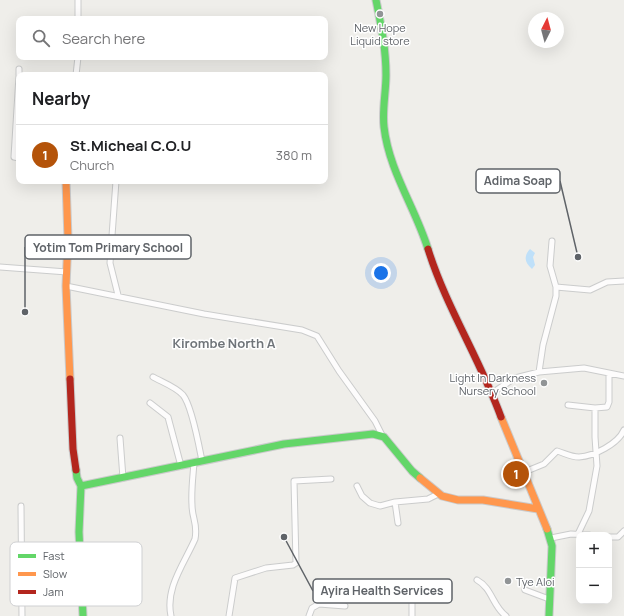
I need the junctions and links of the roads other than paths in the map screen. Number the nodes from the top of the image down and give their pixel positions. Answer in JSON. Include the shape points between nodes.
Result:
{"nodes":[{"id":1,"x":78,"y":0,"type":"edge"},
{"id":2,"x":376,"y":0,"type":"edge"},
{"id":3,"x":78,"y":16,"type":"edge"},
{"id":4,"x":78,"y":60,"type":"edge"},
{"id":5,"x":76,"y":72,"type":"edge"},
{"id":6,"x":16,"y":124,"type":"edge"},
{"id":7,"x":16,"y":157,"type":"edge"},
{"id":8,"x":66,"y":184,"type":"edge"},
{"id":9,"x":116,"y":184,"type":"edge"},
{"id":10,"x":552,"y":242,"type":"dead end"},
{"id":11,"x":0,"y":267,"type":"edge"},
{"id":12,"x":66,"y":272,"type":"junction"},
{"id":13,"x":624,"y":281,"type":"edge"},
{"id":14,"x":66,"y":286,"type":"junction"},
{"id":15,"x":556,"y":287,"type":"junction"},
{"id":16,"x":118,"y":295,"type":"junction"},
{"id":17,"x":539,"y":372,"type":"junction"},
{"id":18,"x":609,"y":374,"type":"junction"},
{"id":19,"x":153,"y":376,"type":"dead end"},
{"id":20,"x":624,"y":376,"type":"edge"},
{"id":21,"x":492,"y":393,"type":"junction"},
{"id":22,"x":150,"y":403,"type":"dead end"},
{"id":23,"x":568,"y":405,"type":"dead end"},
{"id":24,"x":596,"y":408,"type":"junction"},
{"id":25,"x":624,"y":430,"type":"edge"},
{"id":26,"x":382,"y":435,"type":"junction"},
{"id":27,"x":120,"y":438,"type":"dead end"},
{"id":28,"x":596,"y":451,"type":"junction"},
{"id":29,"x":202,"y":461,"type":"junction"},
{"id":30,"x":194,"y":463,"type":"junction"},
{"id":31,"x":181,"y":466,"type":"junction"},
{"id":32,"x":522,"y":473,"type":"junction"},
{"id":33,"x":123,"y":478,"type":"junction"},
{"id":34,"x":331,"y":479,"type":"dead end"},
{"id":35,"x":81,"y":486,"type":"junction"},
{"id":36,"x":357,"y":486,"type":"dead end"},
{"id":37,"x":438,"y":494,"type":"junction"},
{"id":38,"x":395,"y":502,"type":"junction"},
{"id":39,"x":21,"y":506,"type":"dead end"},
{"id":40,"x":538,"y":509,"type":"junction"},
{"id":41,"x":398,"y":523,"type":"dead end"},
{"id":42,"x":579,"y":532,"type":"edge"},
{"id":43,"x":624,"y":532,"type":"edge"},
{"id":44,"x":576,"y":534,"type":"edge"},
{"id":45,"x":612,"y":537,"type":"edge"},
{"id":46,"x":551,"y":538,"type":"junction"},
{"id":47,"x":21,"y":542,"type":"edge"},
{"id":48,"x":79,"y":542,"type":"edge"},
{"id":49,"x":477,"y":580,"type":"dead end"},
{"id":50,"x":525,"y":590,"type":"dead end"},
{"id":51,"x":412,"y":595,"type":"dead end"},
{"id":52,"x":549,"y":599,"type":"junction"},
{"id":53,"x":22,"y":606,"type":"edge"},
{"id":54,"x":83,"y":606,"type":"edge"},
{"id":55,"x":345,"y":606,"type":"dead end"},
{"id":56,"x":22,"y":616,"type":"edge"},
{"id":57,"x":83,"y":616,"type":"edge"},
{"id":58,"x":171,"y":616,"type":"edge"},
{"id":59,"x":229,"y":616,"type":"edge"},
{"id":60,"x":308,"y":616,"type":"edge"},
{"id":61,"x":412,"y":616,"type":"edge"},
{"id":62,"x":506,"y":616,"type":"edge"},
{"id":63,"x":549,"y":616,"type":"edge"}],
"edges":[{"from":1,"to":3,"type":"street"},
{"from":2,"to":21,"type":"street","via":[[384,37],[384,126],[391,162],[423,232],[436,274]]},
{"from":4,"to":5,"type":"street"},
{"from":6,"to":7,"type":"street"},
{"from":8,"to":12,"type":"street"},
{"from":9,"to":16,"type":"street","via":[[110,263]]},
{"from":10,"to":15,"type":"street","via":[[550,269]]},
{"from":11,"to":12,"type":"street"},
{"from":12,"to":14,"type":"street"},
{"from":13,"to":15,"type":"street","via":[[607,282],[590,290]]},
{"from":14,"to":16,"type":"street"},
{"from":14,"to":35,"type":"street","via":[[74,449],[77,478]]},
{"from":15,"to":17,"type":"street","via":[[555,303],[543,345]]},
{"from":16,"to":26,"type":"street","via":[[175,309],[314,334],[375,421]]},
{"from":17,"to":18,"type":"street","via":[[584,368]]},
{"from":17,"to":21,"type":"street","via":[[515,378]]},
{"from":18,"to":20,"type":"street"},
{"from":18,"to":24,"type":"street","via":[[607,408]]},
{"from":19,"to":29,"type":"street","via":[[185,398]]},
{"from":21,"to":32,"type":"street"},
{"from":22,"to":31,"type":"street","via":[[168,417]]},
{"from":23,"to":24,"type":"street"},
{"from":24,"to":28,"type":"street"},
{"from":25,"to":28,"type":"street","via":[[618,440]]},
{"from":26,"to":29,"type":"street","via":[[363,434],[300,441]]},
{"from":26,"to":37,"type":"street","via":[[412,471]]},
{"from":27,"to":33,"type":"street"},
{"from":28,"to":32,"type":"street","via":[[578,457],[557,451],[544,464]]},
{"from":28,"to":42,"type":"street","via":[[597,466],[589,511]]},
{"from":29,"to":30,"type":"street"},
{"from":30,"to":31,"type":"street"},
{"from":30,"to":58,"type":"street","via":[[192,504],[196,533],[171,588]]},
{"from":31,"to":33,"type":"street"},
{"from":32,"to":40,"type":"street"},
{"from":33,"to":35,"type":"street"},
{"from":34,"to":59,"type":"street","via":[[294,481],[296,563],[266,568],[234,578]]},
{"from":35,"to":48,"type":"street"},
{"from":36,"to":38,"type":"street","via":[[360,495],[370,503],[380,506]]},
{"from":37,"to":38,"type":"street","via":[[428,499]]},
{"from":37,"to":40,"type":"street","via":[[452,499],[483,500]]},
{"from":38,"to":41,"type":"street"},
{"from":39,"to":47,"type":"street"},
{"from":40,"to":46,"type":"street"},
{"from":43,"to":45,"type":"street","via":[[618,537]]},
{"from":44,"to":46,"type":"street"},
{"from":46,"to":52,"type":"street"},
{"from":49,"to":62,"type":"street","via":[[489,590]]},
{"from":50,"to":52,"type":"street"},
{"from":51,"to":61,"type":"street"},
{"from":52,"to":63,"type":"street"},
{"from":53,"to":56,"type":"street"},
{"from":54,"to":57,"type":"street"},
{"from":55,"to":60,"type":"street","via":[[319,604],[312,608]]}]}
